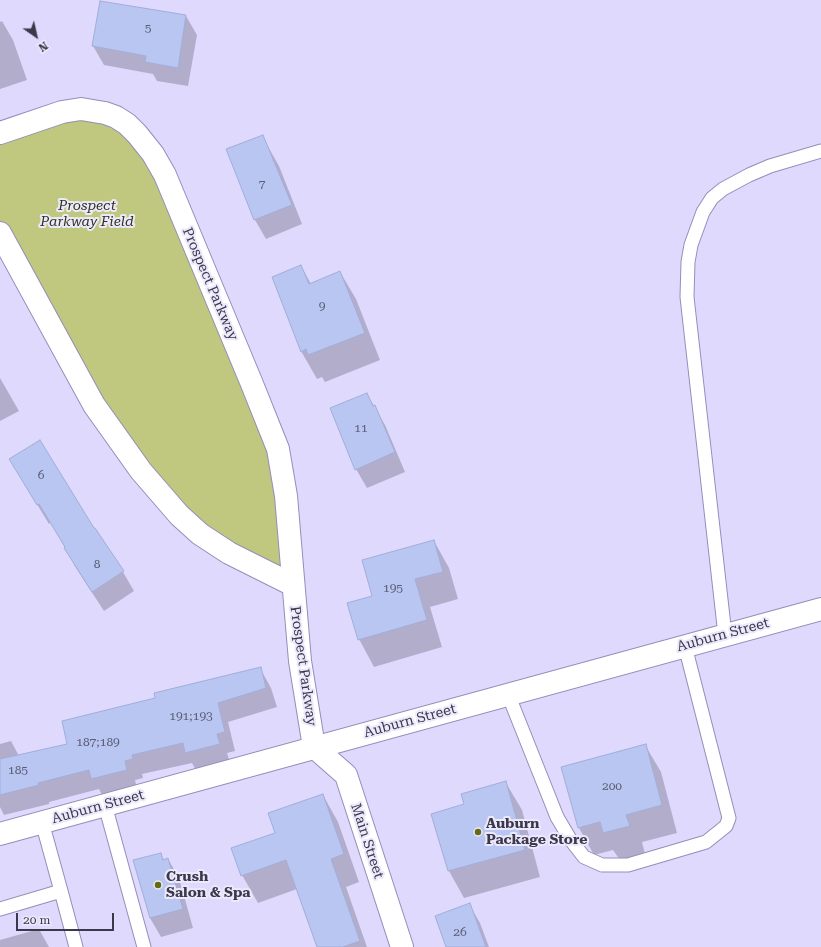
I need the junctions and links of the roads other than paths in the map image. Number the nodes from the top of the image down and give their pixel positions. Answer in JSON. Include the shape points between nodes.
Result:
{"nodes":[{"id":1,"x":0,"y":133,"type":"edge"},
{"id":2,"x":821,"y":151,"type":"edge"},
{"id":3,"x":0,"y":233,"type":"edge"},
{"id":4,"x":293,"y":585,"type":"junction"},
{"id":5,"x":821,"y":609,"type":"edge"},
{"id":6,"x":725,"y":635,"type":"junction"},
{"id":7,"x":685,"y":646,"type":"junction"},
{"id":8,"x":508,"y":694,"type":"junction"},
{"id":9,"x":314,"y":747,"type":"junction"},
{"id":10,"x":104,"y":805,"type":"junction"},
{"id":11,"x":42,"y":822,"type":"junction"},
{"id":12,"x":0,"y":834,"type":"edge"},
{"id":13,"x":61,"y":890,"type":"junction"},
{"id":14,"x":0,"y":909,"type":"edge"},
{"id":15,"x":76,"y":947,"type":"edge"},
{"id":16,"x":144,"y":947,"type":"edge"},
{"id":17,"x":402,"y":947,"type":"edge"}],
"edges":[{"from":1,"to":4,"type":"street","name":"Prospect Parkway","via":[[62,112],[93,110],[116,117],[127,124],[152,154],[168,182],[278,449]]},
{"from":2,"to":6,"type":"lane","via":[[770,166],[723,189],[712,198],[703,212],[691,245],[687,297]]},
{"from":3,"to":4,"type":"street","via":[[94,405],[141,472],[179,515],[200,534],[229,554]]},
{"from":4,"to":9,"type":"street","name":"Prospect Parkway","via":[[300,661]]},
{"from":5,"to":6,"type":"street","name":"Auburn Street"},
{"from":6,"to":7,"type":"street","name":"Auburn Street"},
{"from":7,"to":8,"type":"street","name":"Auburn Street"},
{"from":7,"to":8,"type":"lane","via":[[729,818],[726,826],[706,842],[628,865],[602,865],[584,857],[570,839],[557,816]]},
{"from":8,"to":9,"type":"street","name":"Auburn Street"},
{"from":9,"to":10,"type":"street","name":"Auburn Street"},
{"from":9,"to":17,"type":"street","name":"Main Street","via":[[346,775]]},
{"from":10,"to":11,"type":"street","name":"Auburn Street"},
{"from":10,"to":16,"type":"lane"},
{"from":11,"to":12,"type":"street","name":"Auburn Street"},
{"from":11,"to":13,"type":"lane"},
{"from":13,"to":14,"type":"lane"},
{"from":13,"to":15,"type":"lane"}]}
